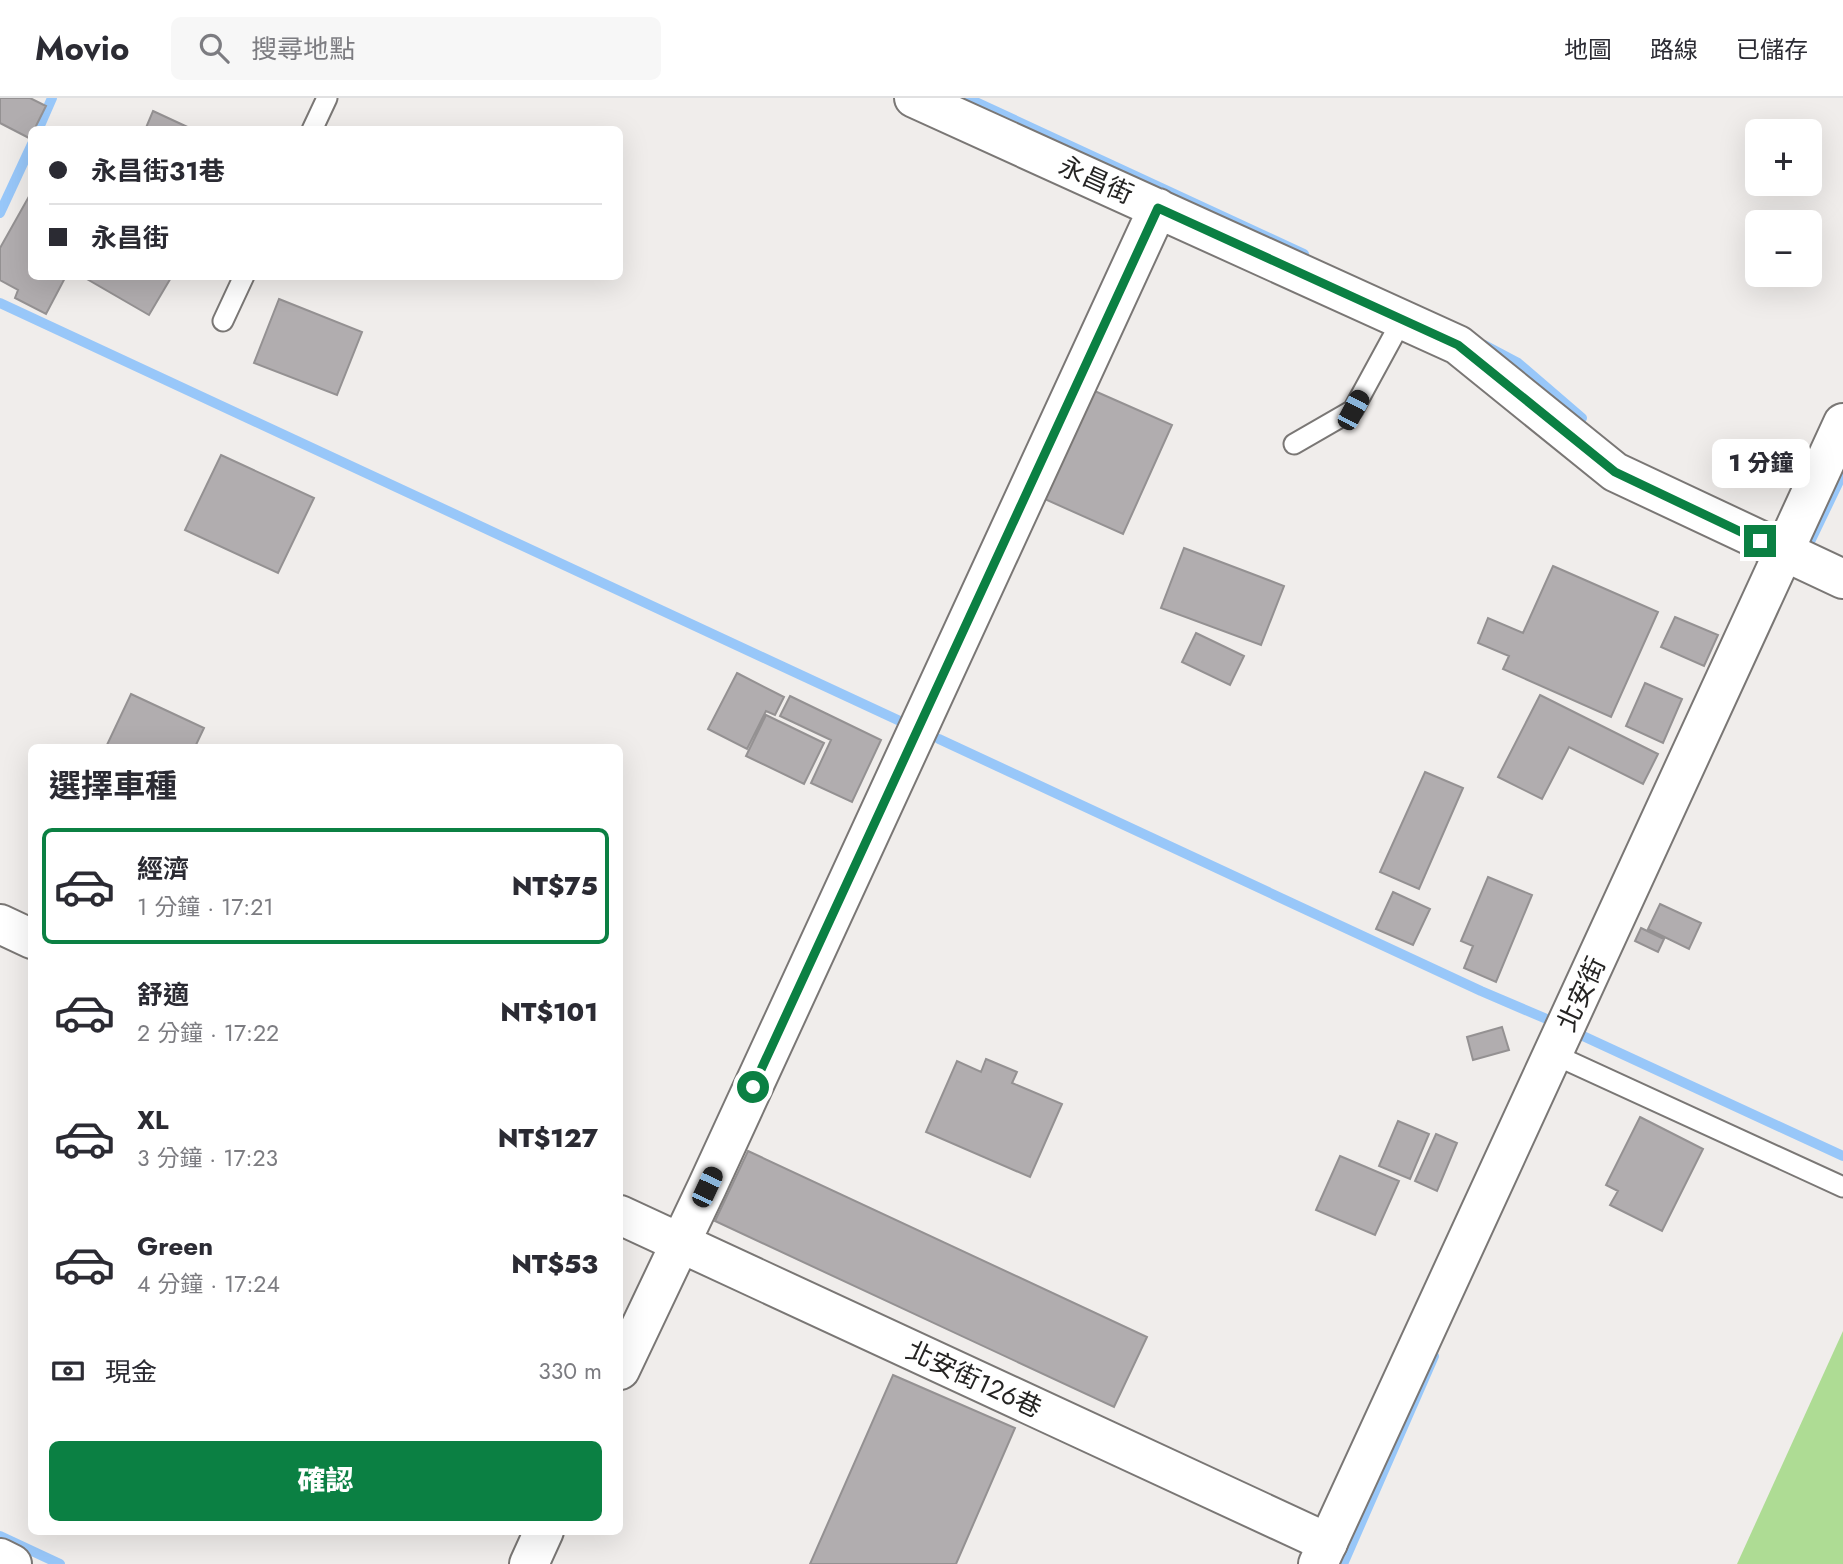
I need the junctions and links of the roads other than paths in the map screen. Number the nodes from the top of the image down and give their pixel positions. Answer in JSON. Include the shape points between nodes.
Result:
{"nodes":[{"id":1,"x":327,"y":98,"type":"edge"},
{"id":2,"x":914,"y":98,"type":"edge"},
{"id":3,"x":314,"y":126,"type":"edge"},
{"id":4,"x":1158,"y":208,"type":"junction"},
{"id":5,"x":242,"y":280,"type":"edge"},
{"id":6,"x":1402,"y":320,"type":"junction"},
{"id":7,"x":223,"y":321,"type":"dead end"},
{"id":8,"x":1843,"y":423,"type":"edge"},
{"id":9,"x":1294,"y":444,"type":"dead end"},
{"id":10,"x":1785,"y":553,"type":"junction"},
{"id":11,"x":1843,"y":579,"type":"edge"},
{"id":12,"x":0,"y":925,"type":"edge"},
{"id":13,"x":28,"y":937,"type":"edge"},
{"id":14,"x":1553,"y":1054,"type":"junction"},
{"id":15,"x":1843,"y":1187,"type":"edge"},
{"id":16,"x":623,"y":1216,"type":"edge"},
{"id":17,"x":679,"y":1243,"type":"junction"},
{"id":18,"x":623,"y":1364,"type":"edge"},
{"id":19,"x":542,"y":1535,"type":"edge"},
{"id":20,"x":1323,"y":1554,"type":"edge"},
{"id":21,"x":0,"y":1558,"type":"edge"},
{"id":22,"x":12,"y":1564,"type":"edge"},
{"id":23,"x":529,"y":1564,"type":"edge"}],
"edges":[{"from":1,"to":3,"type":"lane"},
{"from":2,"to":4,"type":"street","name":"永昌街"},
{"from":4,"to":6,"type":"street","name":"永昌街"},
{"from":4,"to":17,"type":"street"},
{"from":5,"to":7,"type":"lane"},
{"from":6,"to":9,"type":"lane","via":[[1353,410]]},
{"from":6,"to":10,"type":"street","name":"永昌街","via":[[1458,345],[1615,472]]},
{"from":8,"to":10,"type":"street","name":"北安街"},
{"from":10,"to":11,"type":"street","name":"永昌街"},
{"from":10,"to":14,"type":"street","name":"北安街"},
{"from":12,"to":13,"type":"street"},
{"from":14,"to":15,"type":"lane"},
{"from":14,"to":20,"type":"street","name":"北安街"},
{"from":16,"to":17,"type":"street","name":"北安街126巷"},
{"from":17,"to":18,"type":"street"},
{"from":17,"to":20,"type":"street","name":"北安街126巷"},
{"from":19,"to":23,"type":"street"},
{"from":21,"to":22,"type":"street"}]}
